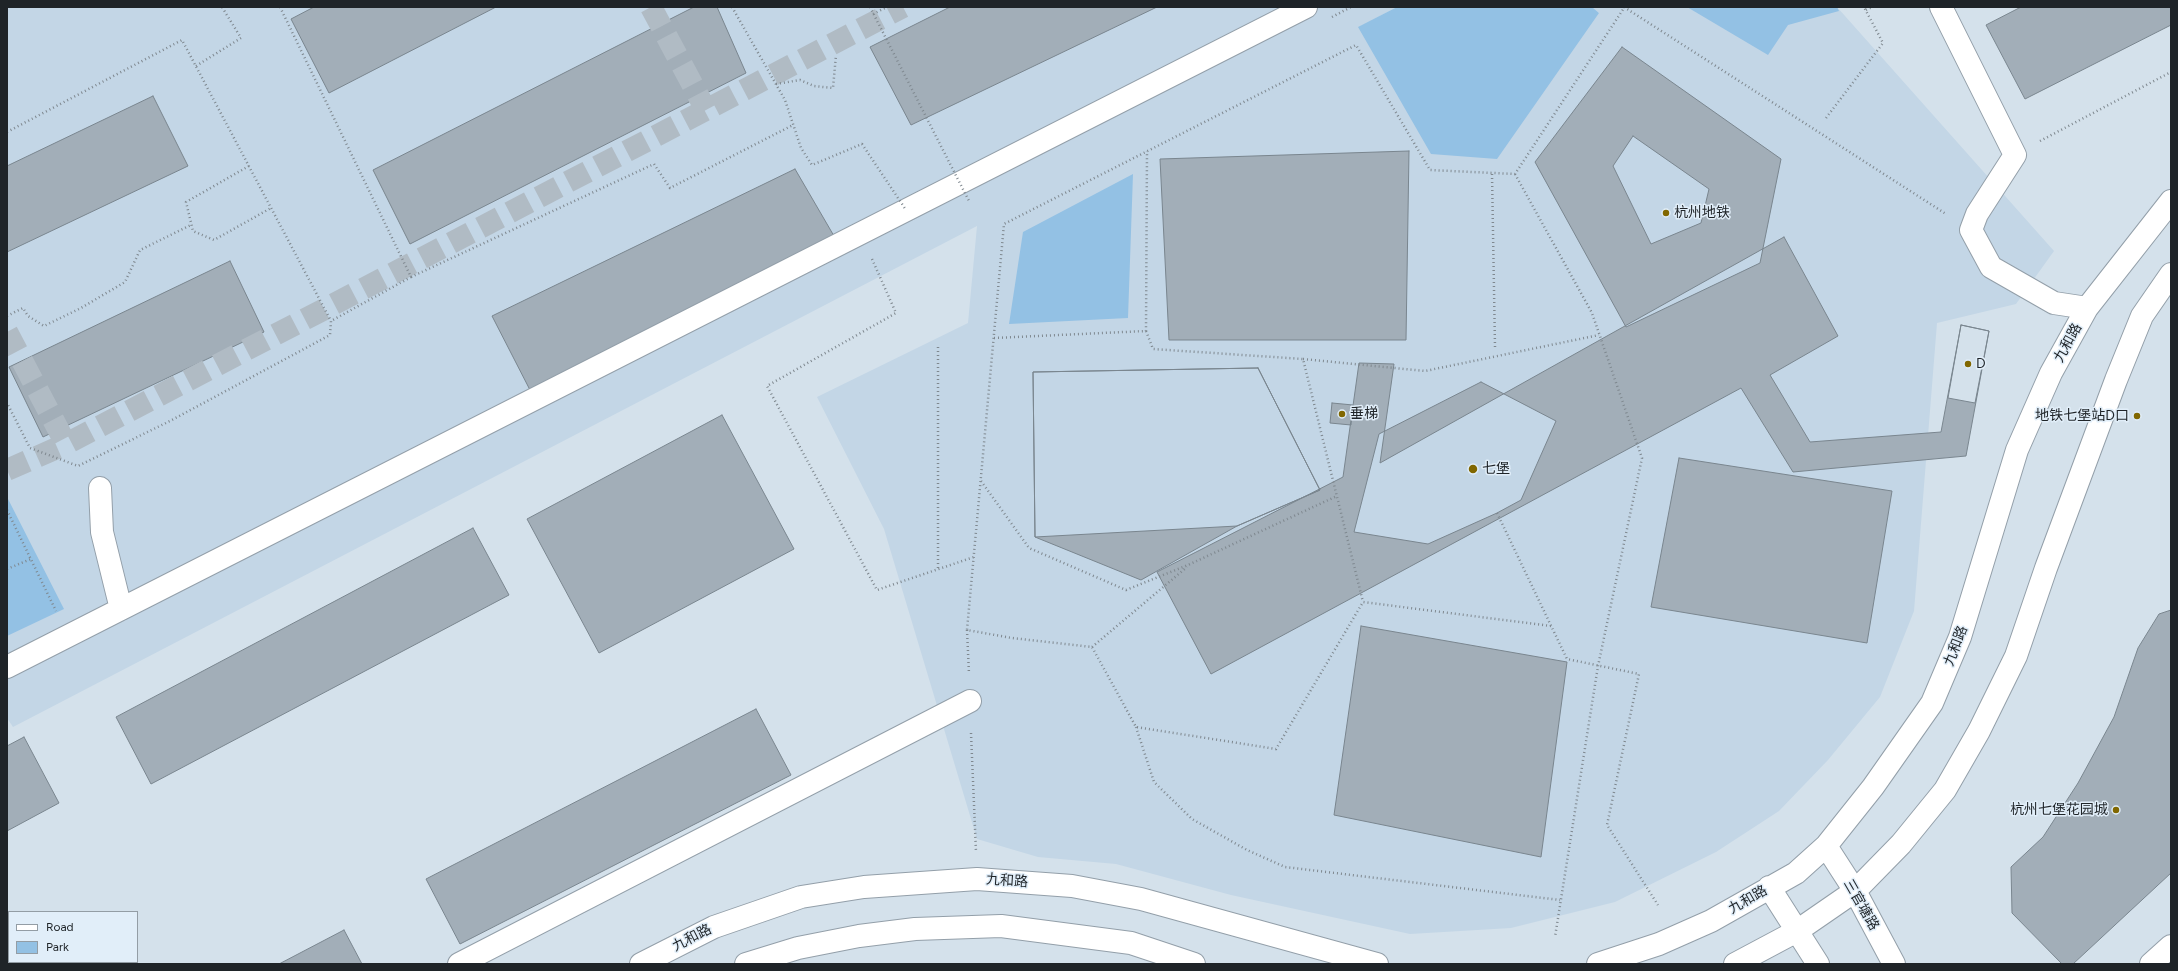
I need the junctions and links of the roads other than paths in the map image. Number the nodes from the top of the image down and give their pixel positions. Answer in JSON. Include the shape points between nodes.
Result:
{"nodes":[{"id":1,"x":1306,"y":7,"type":"edge"},
{"id":2,"x":1941,"y":7,"type":"edge"},
{"id":3,"x":2171,"y":201,"type":"edge"},
{"id":4,"x":2171,"y":274,"type":"edge"},
{"id":5,"x":2087,"y":308,"type":"junction"},
{"id":6,"x":100,"y":488,"type":"dead end"},
{"id":7,"x":121,"y":609,"type":"junction"},
{"id":8,"x":7,"y":667,"type":"edge"},
{"id":9,"x":970,"y":701,"type":"road end"},
{"id":10,"x":1826,"y":846,"type":"junction"},
{"id":11,"x":1769,"y":887,"type":"junction"},
{"id":12,"x":1855,"y":891,"type":"junction"},
{"id":13,"x":1797,"y":931,"type":"junction"},
{"id":14,"x":2171,"y":946,"type":"edge"},
{"id":15,"x":459,"y":964,"type":"edge"},
{"id":16,"x":641,"y":964,"type":"edge"},
{"id":17,"x":746,"y":964,"type":"edge"},
{"id":18,"x":1194,"y":964,"type":"edge"},
{"id":19,"x":1377,"y":964,"type":"edge"},
{"id":20,"x":1598,"y":964,"type":"edge"},
{"id":21,"x":1735,"y":964,"type":"edge"},
{"id":22,"x":1818,"y":964,"type":"edge"},
{"id":23,"x":1894,"y":964,"type":"edge"},
{"id":24,"x":2151,"y":964,"type":"edge"}],
"edges":[{"from":1,"to":7,"type":"street"},
{"from":2,"to":5,"type":"street","via":[[2015,155],[1977,214],[1971,230],[1991,267],[2054,303]]},
{"from":3,"to":5,"type":"street","name":"九和路"},
{"from":4,"to":12,"type":"street","via":[[2142,316],[2116,380],[2016,656],[1979,731],[1944,790],[1901,844]]},
{"from":5,"to":10,"type":"street","name":"九和路","via":[[2051,373],[2017,450],[1960,638],[1932,703],[1873,788]]},
{"from":6,"to":7,"type":"street","via":[[102,532]]},
{"from":7,"to":8,"type":"street"},
{"from":9,"to":15,"type":"street"},
{"from":10,"to":11,"type":"street","name":"九和路","via":[[1796,873]]},
{"from":10,"to":12,"type":"street","name":"三官塘路"},
{"from":11,"to":13,"type":"street"},
{"from":11,"to":20,"type":"street","name":"九和路","via":[[1711,921],[1659,944]]},
{"from":12,"to":13,"type":"street"},
{"from":12,"to":23,"type":"street","name":"三官塘路"},
{"from":13,"to":21,"type":"street"},
{"from":13,"to":22,"type":"street"},
{"from":14,"to":24,"type":"street"},
{"from":16,"to":19,"type":"street","name":"九和路","via":[[714,927],[801,897],[864,887],[977,879],[1072,886],[1141,899]]},
{"from":17,"to":18,"type":"street","via":[[798,948],[859,936],[915,929],[1001,926],[1131,943]]}]}
